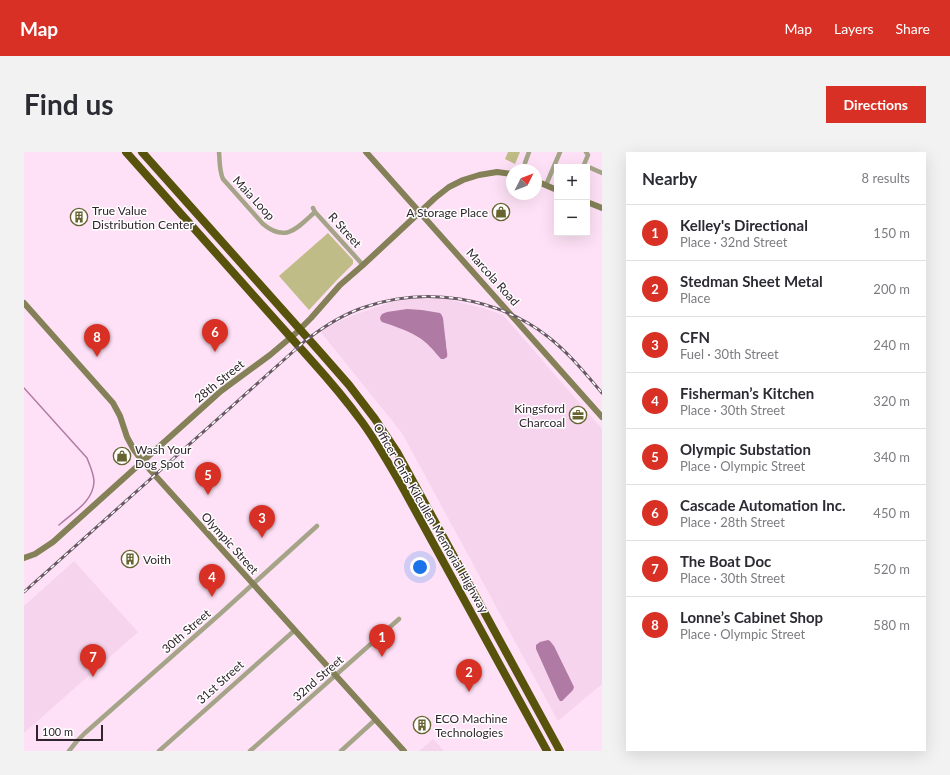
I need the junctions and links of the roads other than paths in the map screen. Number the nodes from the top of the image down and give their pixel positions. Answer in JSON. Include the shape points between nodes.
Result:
{"nodes":[{"id":1,"x":126,"y":152,"type":"edge"},
{"id":2,"x":142,"y":152,"type":"edge"},
{"id":3,"x":219,"y":152,"type":"edge"},
{"id":4,"x":366,"y":152,"type":"edge"},
{"id":5,"x":529,"y":152,"type":"edge"},
{"id":6,"x":560,"y":152,"type":"edge"},
{"id":7,"x":586,"y":152,"type":"edge"},
{"id":8,"x":525,"y":162,"type":"dead end"},
{"id":9,"x":584,"y":164,"type":"edge"},
{"id":10,"x":590,"y":169,"type":"edge"},
{"id":11,"x":506,"y":173,"type":"edge"},
{"id":12,"x":602,"y":174,"type":"edge"},
{"id":13,"x":542,"y":183,"type":"edge"},
{"id":14,"x":546,"y":185,"type":"junction"},
{"id":15,"x":554,"y":189,"type":"edge"},
{"id":16,"x":590,"y":203,"type":"edge"},
{"id":17,"x":602,"y":208,"type":"edge"},
{"id":18,"x":314,"y":210,"type":"joint"},
{"id":19,"x":420,"y":212,"type":"junction"},
{"id":20,"x":363,"y":265,"type":"junction"},
{"id":21,"x":24,"y":303,"type":"edge"},
{"id":22,"x":602,"y":417,"type":"edge"},
{"id":23,"x":142,"y":462,"type":"junction"},
{"id":24,"x":317,"y":526,"type":"dead end"},
{"id":25,"x":24,"y":558,"type":"edge"},
{"id":26,"x":253,"y":584,"type":"junction"},
{"id":27,"x":399,"y":619,"type":"dead end"},
{"id":28,"x":295,"y":630,"type":"junction"},
{"id":29,"x":336,"y":676,"type":"junction"},
{"id":30,"x":375,"y":720,"type":"junction"},
{"id":31,"x":546,"y":750,"type":"edge"},
{"id":32,"x":69,"y":751,"type":"edge"},
{"id":33,"x":159,"y":751,"type":"edge"},
{"id":34,"x":250,"y":751,"type":"edge"},
{"id":35,"x":341,"y":751,"type":"edge"},
{"id":36,"x":404,"y":751,"type":"edge"},
{"id":37,"x":562,"y":751,"type":"edge"}],
"edges":[{"from":1,"to":31,"type":"highway","name":"Officer Chris Kilcullen Memorial Highway","via":[[337,389],[362,422],[404,490]]},
{"from":2,"to":37,"type":"highway","name":"Officer Chris Kilcullen Memorial Highway","via":[[349,385],[375,419],[397,452],[547,728]]},
{"from":3,"to":18,"type":"street","name":"Maia Loop","via":[[224,179],[268,229],[281,234],[295,230]]},
{"from":4,"to":19,"type":"main road","name":"Marcola Road"},
{"from":5,"to":8,"type":"street"},
{"from":6,"to":14,"type":"street"},
{"from":7,"to":9,"type":"street","via":[[588,155]]},
{"from":10,"to":12,"type":"street"},
{"from":11,"to":19,"type":"main road","via":[[497,172],[463,180],[449,187]]},
{"from":13,"to":14,"type":"main road"},
{"from":14,"to":15,"type":"main road"},
{"from":16,"to":17,"type":"main road"},
{"from":18,"to":20,"type":"street","name":"R Street"},
{"from":19,"to":20,"type":"main road","name":"28th Street"},
{"from":19,"to":22,"type":"main road","name":"Marcola Road"},
{"from":20,"to":23,"type":"main road","name":"28th Street","via":[[340,285],[296,332],[270,355],[221,391]]},
{"from":21,"to":23,"type":"main road","name":"Olympic Street","via":[[113,404],[127,437]]},
{"from":23,"to":25,"type":"main road","name":"28th Street","via":[[53,542],[36,554]]},
{"from":23,"to":26,"type":"main road","name":"Olympic Street"},
{"from":24,"to":26,"type":"street","name":"30th Street"},
{"from":26,"to":28,"type":"main road","name":"Olympic Street"},
{"from":26,"to":32,"type":"street","name":"30th Street","via":[[85,733]]},
{"from":27,"to":29,"type":"street","name":"32nd Street"},
{"from":28,"to":29,"type":"main road","name":"Olympic Street"},
{"from":28,"to":33,"type":"street","name":"31st Street"},
{"from":29,"to":30,"type":"main road","name":"Olympic Street"},
{"from":29,"to":34,"type":"street","name":"32nd Street"},
{"from":30,"to":35,"type":"street"},
{"from":30,"to":36,"type":"main road","name":"Olympic Street"}]}
